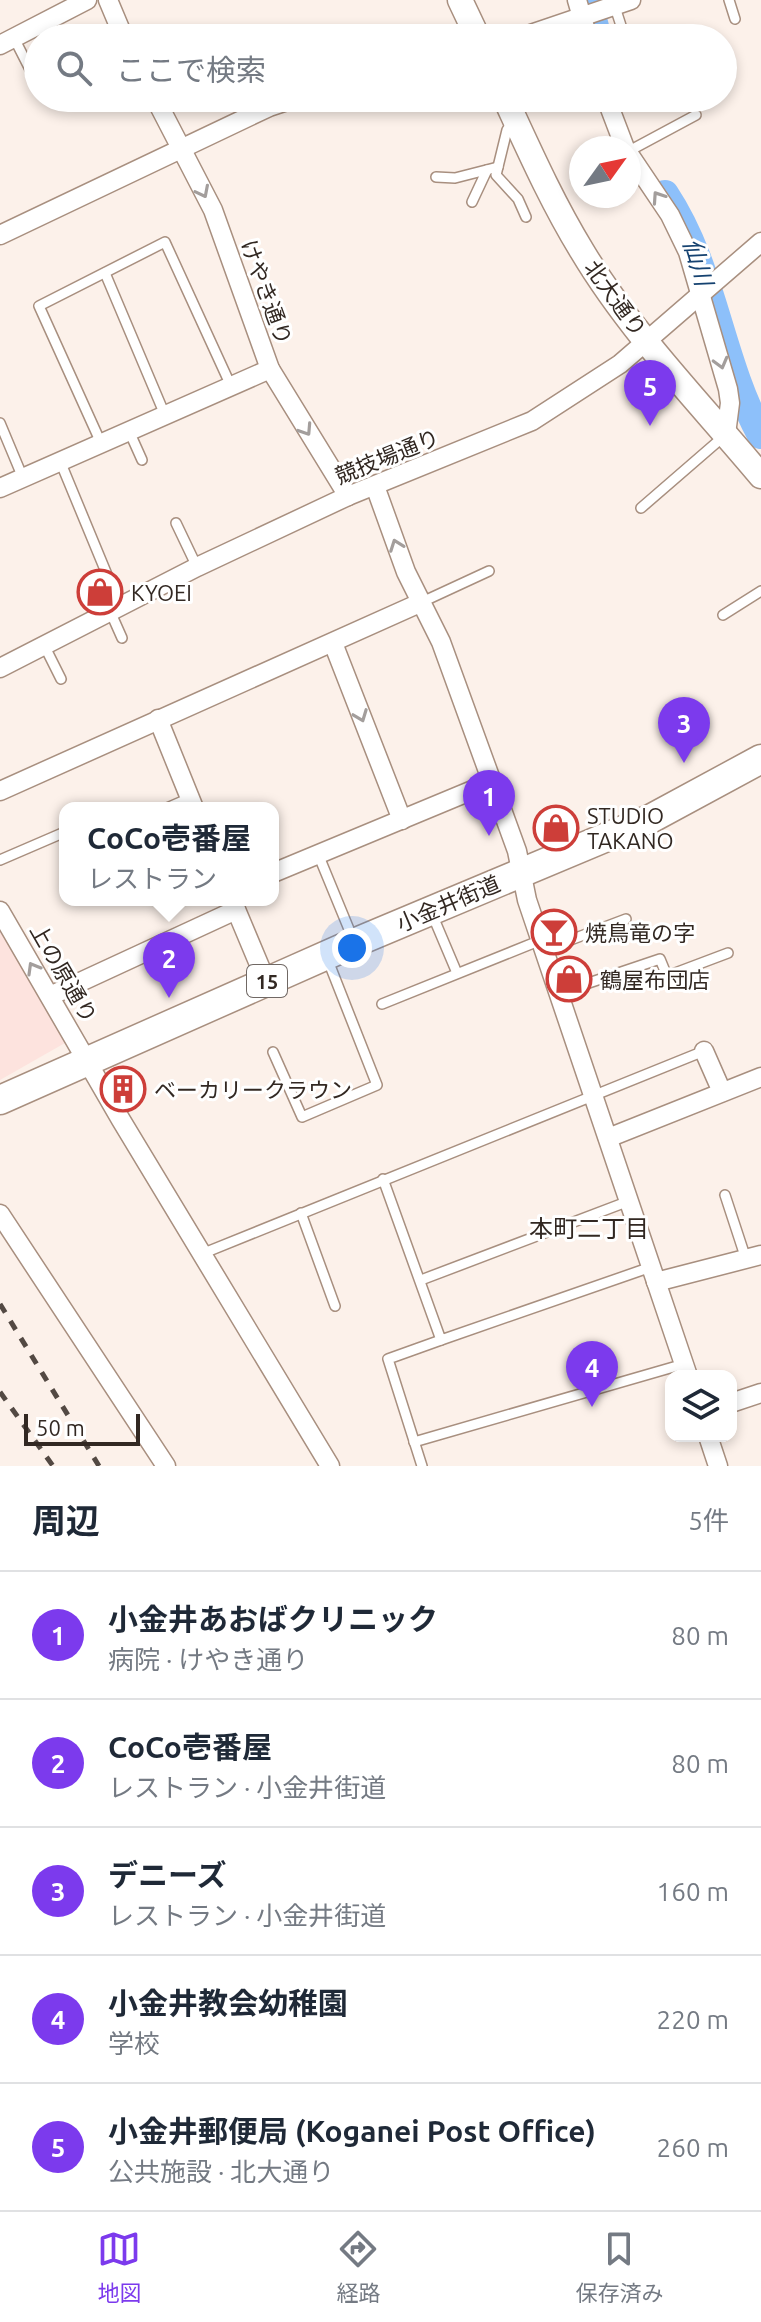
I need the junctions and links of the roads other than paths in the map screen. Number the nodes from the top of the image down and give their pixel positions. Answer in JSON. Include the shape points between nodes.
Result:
{"nodes":[{"id":1,"x":87,"y":0,"type":"edge"},
{"id":2,"x":108,"y":0,"type":"edge"},
{"id":3,"x":460,"y":0,"type":"edge"},
{"id":4,"x":729,"y":0,"type":"edge"},
{"id":5,"x":598,"y":9,"type":"edge"},
{"id":6,"x":735,"y":19,"type":"dead end"},
{"id":7,"x":40,"y":24,"type":"edge"},
{"id":8,"x":118,"y":24,"type":"edge"},
{"id":9,"x":471,"y":24,"type":"edge"},
{"id":10,"x":557,"y":24,"type":"edge"},
{"id":11,"x":612,"y":24,"type":"edge"},
{"id":12,"x":7,"y":41,"type":"edge"},
{"id":13,"x":24,"y":65,"type":"edge"},
{"id":14,"x":162,"y":112,"type":"edge"},
{"id":15,"x":258,"y":112,"type":"edge"},
{"id":16,"x":509,"y":112,"type":"edge"},
{"id":17,"x":512,"y":112,"type":"edge"},
{"id":18,"x":613,"y":112,"type":"edge"},
{"id":19,"x":696,"y":115,"type":"dead end"},
{"id":20,"x":625,"y":136,"type":"edge"},
{"id":21,"x":641,"y":144,"type":"edge"},
{"id":22,"x":181,"y":148,"type":"junction"},
{"id":23,"x":641,"y":166,"type":"edge"},
{"id":24,"x":493,"y":169,"type":"junction"},
{"id":25,"x":436,"y":177,"type":"dead end"},
{"id":26,"x":472,"y":202,"type":"dead end"},
{"id":27,"x":526,"y":217,"type":"dead end"},
{"id":28,"x":0,"y":235,"type":"edge"},
{"id":29,"x":761,"y":242,"type":"edge"},
{"id":30,"x":105,"y":273,"type":"junction"},
{"id":31,"x":708,"y":288,"type":"junction"},
{"id":32,"x":647,"y":342,"type":"junction"},
{"id":33,"x":270,"y":369,"type":"junction"},
{"id":34,"x":231,"y":386,"type":"junction"},
{"id":35,"x":165,"y":415,"type":"junction"},
{"id":36,"x":0,"y":423,"type":"edge"},
{"id":37,"x":129,"y":431,"type":"junction"},
{"id":38,"x":726,"y":434,"type":"junction"},
{"id":39,"x":101,"y":443,"type":"junction"},
{"id":40,"x":142,"y":460,"type":"dead end"},
{"id":41,"x":60,"y":461,"type":"junction"},
{"id":42,"x":761,"y":476,"type":"edge"},
{"id":43,"x":23,"y":478,"type":"junction"},
{"id":44,"x":375,"y":486,"type":"junction"},
{"id":45,"x":0,"y":488,"type":"edge"},
{"id":46,"x":348,"y":496,"type":"junction"},
{"id":47,"x":641,"y":508,"type":"dead end"},
{"id":48,"x":176,"y":523,"type":"dead end"},
{"id":49,"x":197,"y":567,"type":"junction"},
{"id":50,"x":489,"y":571,"type":"dead end"},
{"id":51,"x":761,"y":591,"type":"edge"},
{"id":52,"x":422,"y":602,"type":"junction"},
{"id":53,"x":115,"y":609,"type":"junction"},
{"id":54,"x":723,"y":615,"type":"dead end"},
{"id":55,"x":122,"y":638,"type":"dead end"},
{"id":56,"x":333,"y":643,"type":"junction"},
{"id":57,"x":44,"y":645,"type":"junction"},
{"id":58,"x":0,"y":668,"type":"edge"},
{"id":59,"x":61,"y":679,"type":"dead end"},
{"id":60,"x":158,"y":719,"type":"junction"},
{"id":61,"x":761,"y":759,"type":"edge"},
{"id":62,"x":492,"y":782,"type":"junction"},
{"id":63,"x":0,"y":791,"type":"edge"},
{"id":64,"x":192,"y":802,"type":"edge"},
{"id":65,"x":402,"y":820,"type":"junction"},
{"id":66,"x":59,"y":835,"type":"edge"},
{"id":67,"x":318,"y":854,"type":"junction"},
{"id":68,"x":0,"y":860,"type":"edge"},
{"id":69,"x":279,"y":870,"type":"edge"},
{"id":70,"x":522,"y":871,"type":"junction"},
{"id":71,"x":232,"y":906,"type":"edge"},
{"id":72,"x":234,"y":906,"type":"edge"},
{"id":73,"x":430,"y":910,"type":"junction"},
{"id":74,"x":0,"y":911,"type":"edge"},
{"id":75,"x":626,"y":919,"type":"dead end"},
{"id":76,"x":354,"y":943,"type":"junction"},
{"id":77,"x":542,"y":945,"type":"junction"},
{"id":78,"x":728,"y":953,"type":"dead end"},
{"id":79,"x":325,"y":955,"type":"junction"},
{"id":80,"x":457,"y":973,"type":"junction"},
{"id":81,"x":266,"y":981,"type":"junction"},
{"id":82,"x":559,"y":993,"type":"junction"},
{"id":83,"x":50,"y":996,"type":"junction"},
{"id":84,"x":382,"y":1004,"type":"dead end"},
{"id":85,"x":704,"y":1051,"type":"joint"},
{"id":86,"x":273,"y":1052,"type":"dead end"},
{"id":87,"x":86,"y":1059,"type":"junction"},
{"id":88,"x":761,"y":1077,"type":"edge"},
{"id":89,"x":722,"y":1092,"type":"junction"},
{"id":90,"x":592,"y":1093,"type":"junction"},
{"id":91,"x":0,"y":1100,"type":"edge"},
{"id":92,"x":608,"y":1138,"type":"junction"},
{"id":93,"x":383,"y":1179,"type":"junction"},
{"id":94,"x":725,"y":1195,"type":"dead end"},
{"id":95,"x":629,"y":1201,"type":"junction"},
{"id":96,"x":301,"y":1213,"type":"junction"},
{"id":97,"x":0,"y":1214,"type":"edge"},
{"id":98,"x":204,"y":1253,"type":"junction"},
{"id":99,"x":754,"y":1257,"type":"edge"},
{"id":100,"x":654,"y":1274,"type":"junction"},
{"id":101,"x":421,"y":1280,"type":"junction"},
{"id":102,"x":335,"y":1306,"type":"dead end"},
{"id":103,"x":441,"y":1340,"type":"junction"},
{"id":104,"x":686,"y":1370,"type":"edge"},
{"id":105,"x":665,"y":1376,"type":"edge"},
{"id":106,"x":761,"y":1393,"type":"edge"},
{"id":107,"x":737,"y":1401,"type":"edge"},
{"id":108,"x":414,"y":1442,"type":"junction"},
{"id":109,"x":710,"y":1442,"type":"edge"},
{"id":110,"x":166,"y":1466,"type":"edge"},
{"id":111,"x":330,"y":1466,"type":"edge"},
{"id":112,"x":422,"y":1466,"type":"edge"},
{"id":113,"x":718,"y":1466,"type":"edge"}],
"edges":[{"from":1,"to":7,"type":"street"},
{"from":2,"to":8,"type":"street"},
{"from":3,"to":9,"type":"street"},
{"from":4,"to":6,"type":"lane"},
{"from":5,"to":10,"type":"street"},
{"from":5,"to":11,"type":"lane"},
{"from":12,"to":13,"type":"lane"},
{"from":14,"to":22,"type":"street","name":"けやき通り"},
{"from":15,"to":22,"type":"street"},
{"from":16,"to":24,"type":"lane"},
{"from":17,"to":32,"type":"street","name":"北大通り","via":[[582,252]]},
{"from":18,"to":20,"type":"street"},
{"from":19,"to":21,"type":"lane"},
{"from":22,"to":28,"type":"street"},
{"from":22,"to":33,"type":"street","name":"けやき通り","one_way":true,"via":[[213,210]]},
{"from":31,"to":23,"type":"street","one_way":true},
{"from":24,"to":25,"type":"lane"},
{"from":24,"to":26,"type":"lane"},
{"from":24,"to":27,"type":"lane"},
{"from":29,"to":31,"type":"street","name":"競技場通り"},
{"from":30,"to":34,"type":"lane","via":[[165,242]]},
{"from":30,"to":35,"type":"lane"},
{"from":30,"to":39,"type":"lane","via":[[39,306]]},
{"from":31,"to":32,"type":"street","name":"競技場通り"},
{"from":31,"to":38,"type":"street","one_way":true,"via":[[730,403]]},
{"from":32,"to":38,"type":"street","name":"北大通り"},
{"from":32,"to":44,"type":"street","name":"競技場通り","via":[[593,384],[517,429]]},
{"from":33,"to":34,"type":"street"},
{"from":33,"to":46,"type":"street","name":"けやき通り","one_way":true},
{"from":34,"to":35,"type":"street"},
{"from":35,"to":37,"type":"street"},
{"from":36,"to":43,"type":"lane"},
{"from":37,"to":39,"type":"street"},
{"from":37,"to":40,"type":"lane"},
{"from":38,"to":42,"type":"street","name":"北大通り"},
{"from":38,"to":47,"type":"lane"},
{"from":39,"to":41,"type":"street"},
{"from":41,"to":43,"type":"street"},
{"from":41,"to":53,"type":"lane"},
{"from":43,"to":45,"type":"street"},
{"from":44,"to":46,"type":"street","name":"競技場通り"},
{"from":52,"to":44,"type":"street","one_way":true},
{"from":46,"to":49,"type":"street","name":"競技場通り"},
{"from":48,"to":49,"type":"lane"},
{"from":49,"to":53,"type":"street","name":"競技場通り"},
{"from":50,"to":52,"type":"lane"},
{"from":51,"to":54,"type":"lane"},
{"from":52,"to":56,"type":"street"},
{"from":52,"to":62,"type":"street"},
{"from":53,"to":55,"type":"lane"},
{"from":53,"to":57,"type":"street","name":"競技場通り"},
{"from":56,"to":60,"type":"street"},
{"from":56,"to":65,"type":"street","one_way":true},
{"from":57,"to":58,"type":"street","name":"競技場通り"},
{"from":57,"to":59,"type":"lane"},
{"from":60,"to":63,"type":"street"},
{"from":60,"to":64,"type":"street"},
{"from":61,"to":70,"type":"main road","name":"小金井街道","number":"15","via":[[652,818]]},
{"from":62,"to":65,"type":"street"},
{"from":62,"to":70,"type":"street"},
{"from":65,"to":67,"type":"street"},
{"from":66,"to":68,"type":"lane"},
{"from":67,"to":69,"type":"street"},
{"from":67,"to":76,"type":"lane"},
{"from":70,"to":73,"type":"main road","name":"小金井街道","number":"15"},
{"from":70,"to":77,"type":"street"},
{"from":71,"to":83,"type":"street"},
{"from":72,"to":81,"type":"street"},
{"from":73,"to":76,"type":"main road","name":"小金井街道","number":"15"},
{"from":73,"to":80,"type":"lane"},
{"from":83,"to":74,"type":"street","name":"上の原通り","one_way":true},
{"from":75,"to":77,"type":"lane"},
{"from":76,"to":79,"type":"main road","name":"小金井街道","number":"15"},
{"from":77,"to":80,"type":"lane"},
{"from":77,"to":82,"type":"street"},
{"from":78,"to":82,"type":"lane","via":[[667,976],[660,959]]},
{"from":79,"to":81,"type":"main road","name":"小金井街道","number":"15"},
{"from":79,"to":86,"type":"lane","via":[[377,1085],[302,1117]]},
{"from":80,"to":84,"type":"lane"},
{"from":81,"to":87,"type":"main road","name":"小金井街道","number":"15"},
{"from":82,"to":90,"type":"street"},
{"from":83,"to":87,"type":"street","name":"上の原通り"},
{"from":85,"to":89,"type":"street"},
{"from":85,"to":90,"type":"lane"},
{"from":87,"to":91,"type":"main road","name":"小金井街道","number":"15"},
{"from":87,"to":98,"type":"street","name":"上の原通り"},
{"from":88,"to":89,"type":"street"},
{"from":89,"to":92,"type":"street"},
{"from":90,"to":92,"type":"street"},
{"from":90,"to":93,"type":"lane"},
{"from":92,"to":95,"type":"street"},
{"from":93,"to":96,"type":"lane"},
{"from":93,"to":101,"type":"lane"},
{"from":94,"to":99,"type":"lane"},
{"from":95,"to":100,"type":"street"},
{"from":95,"to":101,"type":"lane"},
{"from":96,"to":98,"type":"lane"},
{"from":96,"to":102,"type":"lane"},
{"from":97,"to":110,"type":"street"},
{"from":98,"to":111,"type":"street","name":"上の原通り"},
{"from":99,"to":100,"type":"street"},
{"from":100,"to":103,"type":"lane"},
{"from":100,"to":104,"type":"street"},
{"from":101,"to":103,"type":"lane"},
{"from":103,"to":108,"type":"lane","via":[[388,1359]]},
{"from":105,"to":108,"type":"lane"},
{"from":106,"to":107,"type":"street"},
{"from":108,"to":112,"type":"lane"},
{"from":109,"to":113,"type":"street"}]}
